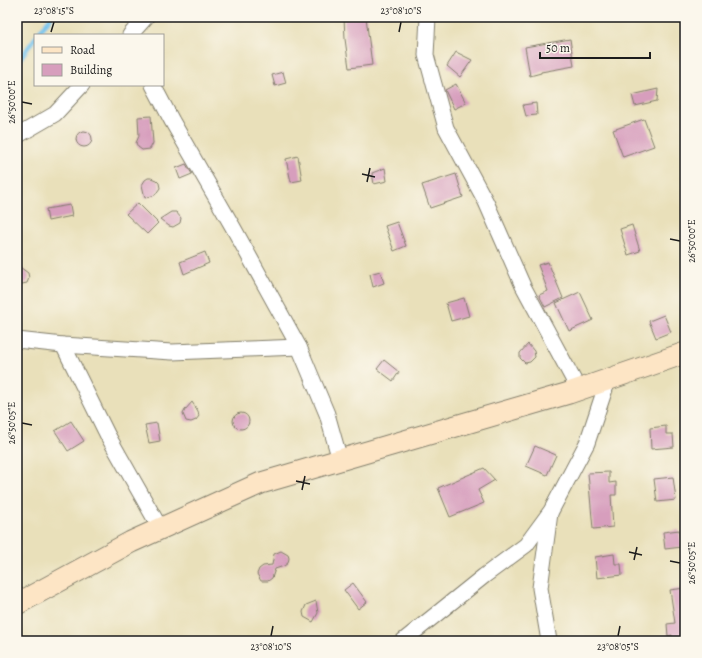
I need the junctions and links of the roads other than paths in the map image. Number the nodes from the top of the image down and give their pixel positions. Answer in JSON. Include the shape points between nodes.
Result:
{"nodes":[{"id":1,"x":146,"y":17,"type":"edge"},
{"id":2,"x":428,"y":17,"type":"edge"},
{"id":3,"x":131,"y":34,"type":"edge"},
{"id":4,"x":81,"y":86,"type":"edge"},
{"id":5,"x":154,"y":86,"type":"edge"},
{"id":6,"x":17,"y":136,"type":"edge"},
{"id":7,"x":17,"y":340,"type":"edge"},
{"id":8,"x":63,"y":346,"type":"junction"},
{"id":9,"x":299,"y":347,"type":"junction"},
{"id":10,"x":684,"y":357,"type":"edge"},
{"id":11,"x":608,"y":380,"type":"junction"},
{"id":12,"x":578,"y":390,"type":"junction"},
{"id":13,"x":340,"y":460,"type":"junction"},
{"id":14,"x":551,"y":511,"type":"junction"},
{"id":15,"x":160,"y":528,"type":"junction"},
{"id":16,"x":17,"y":604,"type":"edge"},
{"id":17,"x":403,"y":641,"type":"edge"},
{"id":18,"x":549,"y":641,"type":"edge"}],
"edges":[{"from":1,"to":3,"type":"street"},
{"from":2,"to":12,"type":"street","via":[[426,55],[446,128],[486,202],[523,286]]},
{"from":4,"to":6,"type":"street","via":[[55,114]]},
{"from":5,"to":9,"type":"street"},
{"from":7,"to":8,"type":"street"},
{"from":8,"to":9,"type":"street","via":[[172,352]]},
{"from":8,"to":15,"type":"street","via":[[108,436]]},
{"from":9,"to":13,"type":"street","via":[[327,414]]},
{"from":10,"to":11,"type":"street"},
{"from":11,"to":12,"type":"street"},
{"from":11,"to":14,"type":"street","via":[[587,443]]},
{"from":12,"to":13,"type":"street"},
{"from":13,"to":15,"type":"street","via":[[261,483]]},
{"from":14,"to":17,"type":"street","via":[[526,545]]},
{"from":14,"to":18,"type":"street","via":[[540,588]]},
{"from":15,"to":16,"type":"street"}]}
